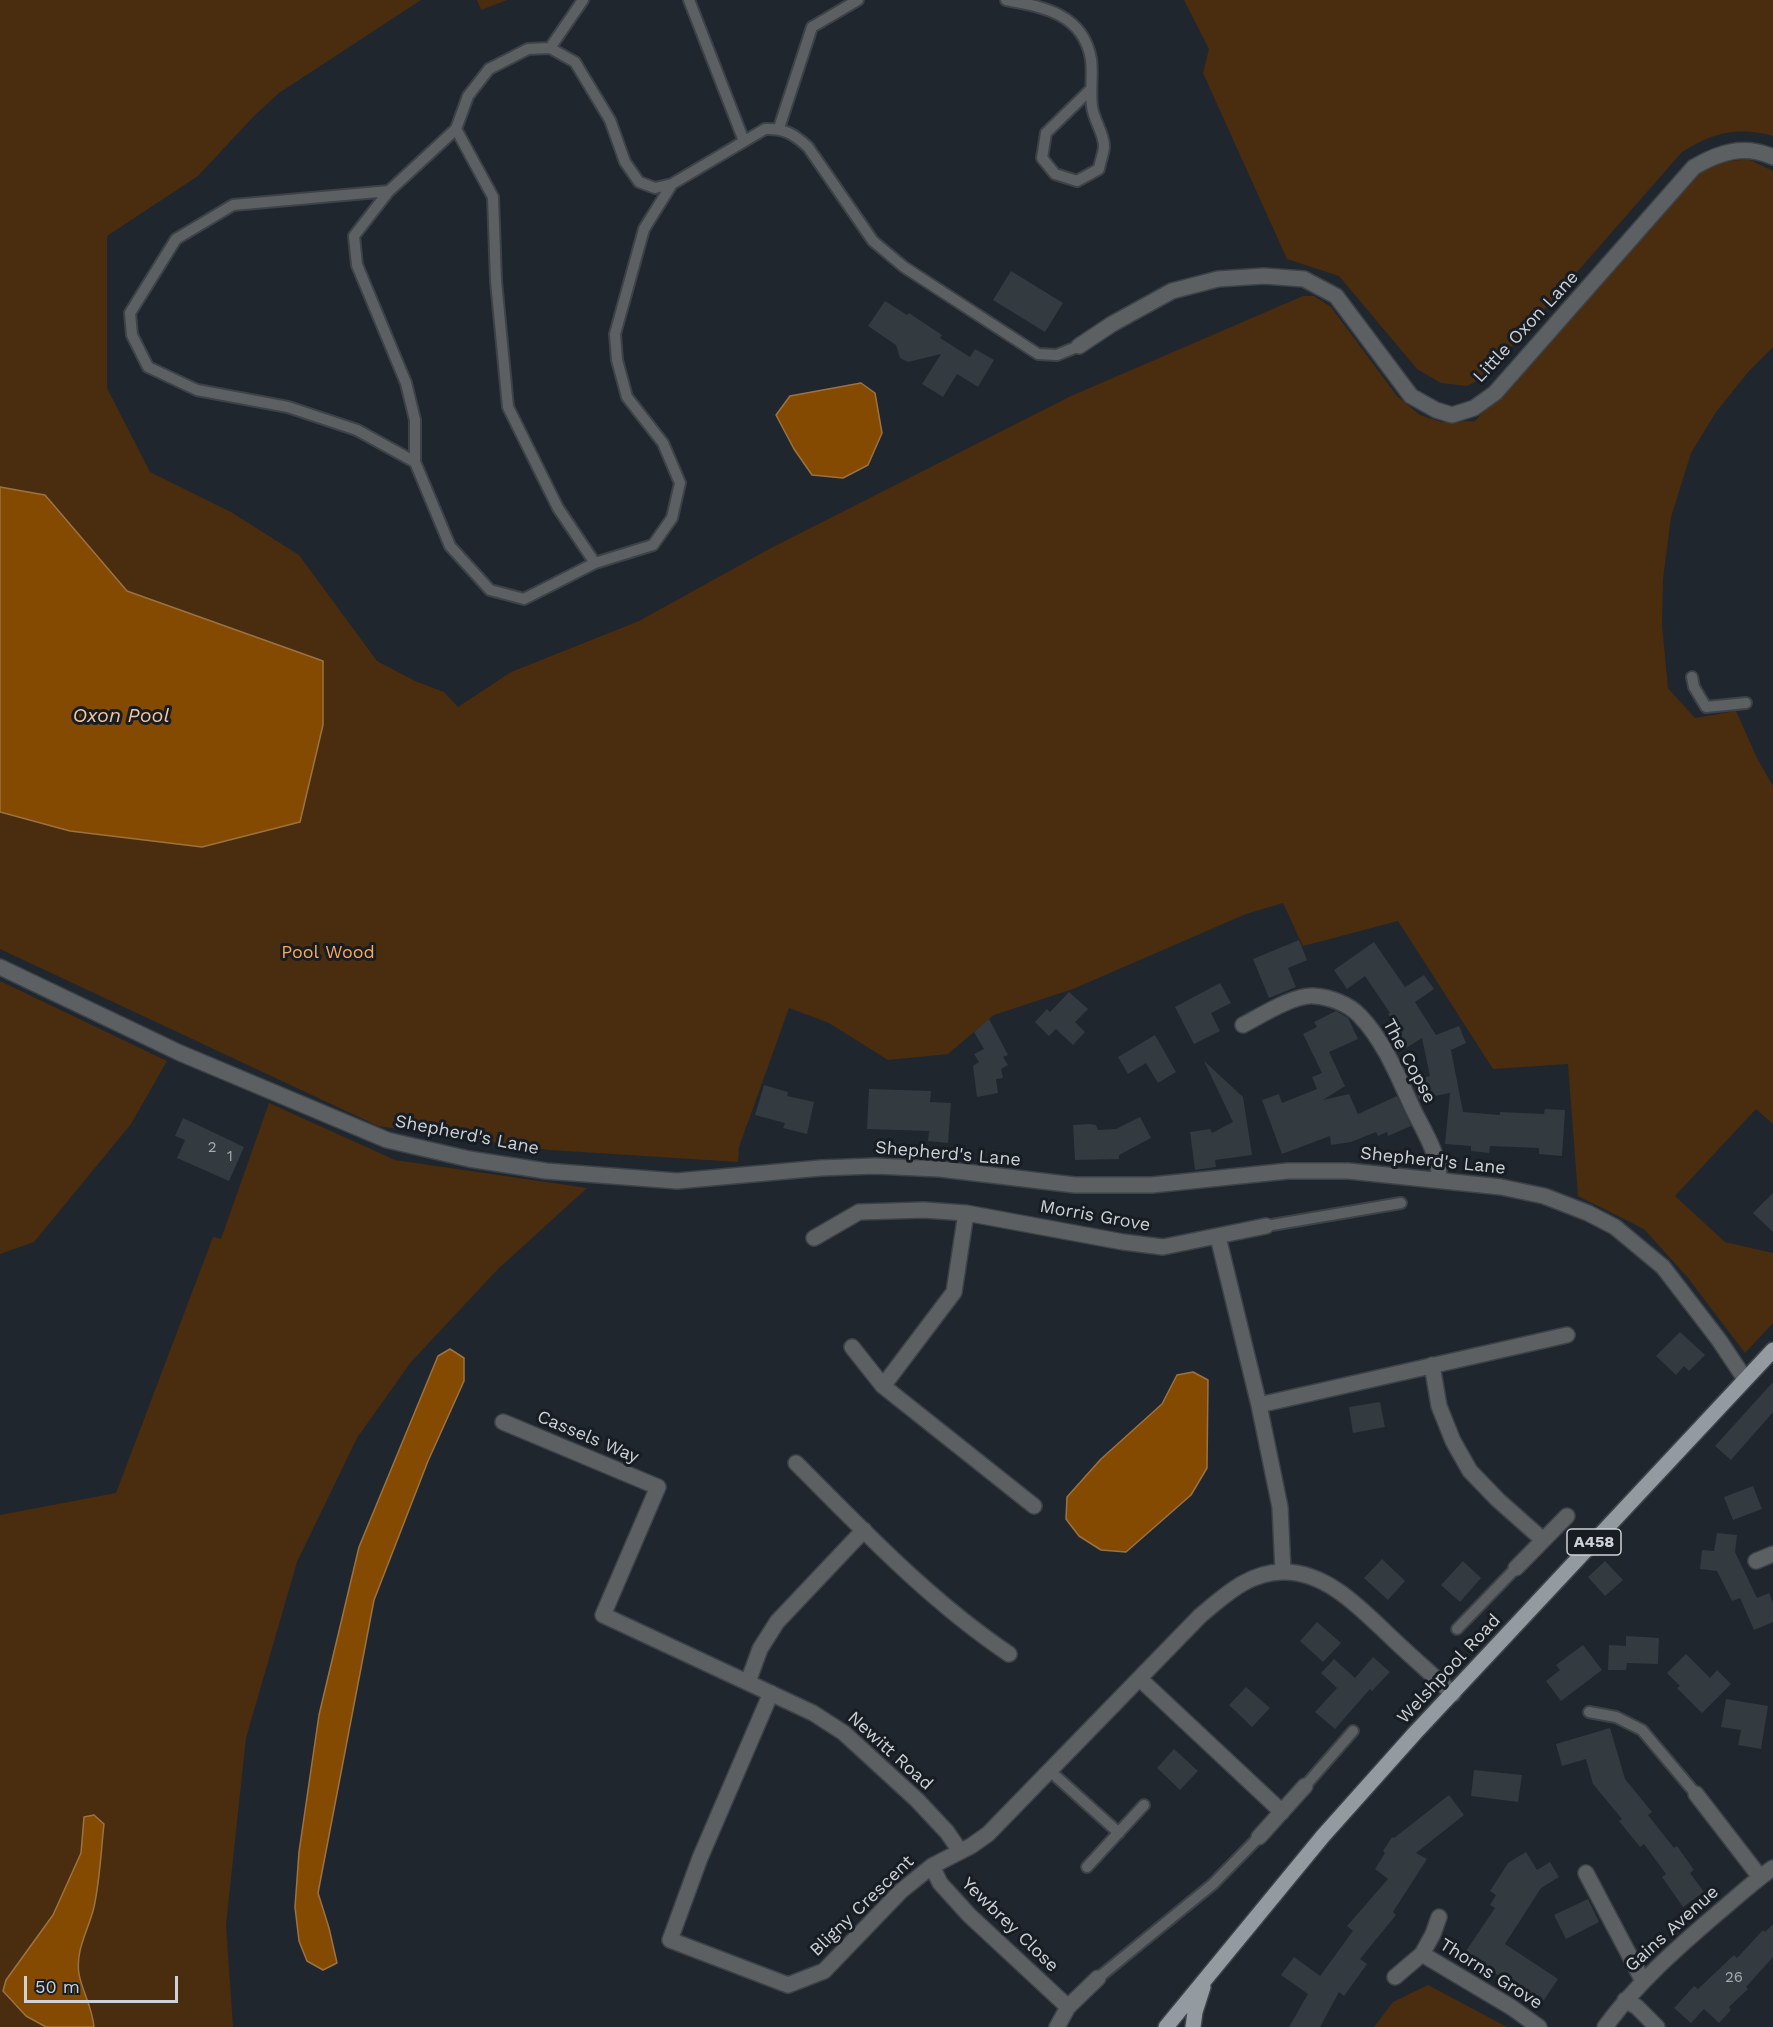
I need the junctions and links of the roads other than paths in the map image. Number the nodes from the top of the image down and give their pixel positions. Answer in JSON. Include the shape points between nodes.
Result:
{"nodes":[{"id":1,"x":583,"y":0,"type":"edge"},
{"id":2,"x":688,"y":0,"type":"edge"},
{"id":3,"x":858,"y":0,"type":"edge"},
{"id":4,"x":1006,"y":0,"type":"edge"},
{"id":5,"x":550,"y":48,"type":"junction"},
{"id":6,"x":1090,"y":90,"type":"junction"},
{"id":7,"x":779,"y":128,"type":"junction"},
{"id":8,"x":456,"y":129,"type":"junction"},
{"id":9,"x":744,"y":141,"type":"junction"},
{"id":10,"x":1773,"y":157,"type":"edge"},
{"id":11,"x":672,"y":184,"type":"junction"},
{"id":12,"x":389,"y":191,"type":"junction"},
{"id":13,"x":1079,"y":346,"type":"joint"},
{"id":14,"x":415,"y":462,"type":"junction"},
{"id":15,"x":595,"y":563,"type":"junction"},
{"id":16,"x":1692,"y":677,"type":"dead end"},
{"id":17,"x":1746,"y":703,"type":"dead end"},
{"id":18,"x":0,"y":967,"type":"edge"},
{"id":19,"x":1243,"y":1025,"type":"dead end"},
{"id":20,"x":1438,"y":1179,"type":"junction"},
{"id":21,"x":1401,"y":1203,"type":"dead end"},
{"id":22,"x":966,"y":1213,"type":"junction"},
{"id":23,"x":1266,"y":1226,"type":"joint"},
{"id":24,"x":1218,"y":1237,"type":"junction"},
{"id":25,"x":814,"y":1238,"type":"dead end"},
{"id":26,"x":1567,"y":1335,"type":"dead end"},
{"id":27,"x":852,"y":1347,"type":"dead end"},
{"id":28,"x":1773,"y":1350,"type":"edge"},
{"id":29,"x":1432,"y":1365,"type":"junction"},
{"id":30,"x":1745,"y":1379,"type":"junction"},
{"id":31,"x":883,"y":1386,"type":"junction"},
{"id":32,"x":1259,"y":1405,"type":"junction"},
{"id":33,"x":503,"y":1422,"type":"dead end"},
{"id":34,"x":796,"y":1463,"type":"dead end"},
{"id":35,"x":1034,"y":1506,"type":"dead end"},
{"id":36,"x":1567,"y":1516,"type":"dead end"},
{"id":37,"x":864,"y":1530,"type":"junction"},
{"id":38,"x":1542,"y":1539,"type":"junction"},
{"id":39,"x":1773,"y":1554,"type":"edge"},
{"id":40,"x":1756,"y":1561,"type":"dead end"},
{"id":41,"x":1516,"y":1568,"type":"joint"},
{"id":42,"x":1283,"y":1571,"type":"junction"},
{"id":43,"x":603,"y":1615,"type":"joint"},
{"id":44,"x":1457,"y":1629,"type":"dead end"},
{"id":45,"x":1009,"y":1654,"type":"dead end"},
{"id":46,"x":1140,"y":1679,"type":"junction"},
{"id":47,"x":748,"y":1682,"type":"junction"},
{"id":48,"x":771,"y":1693,"type":"junction"},
{"id":49,"x":1453,"y":1694,"type":"junction"},
{"id":50,"x":1588,"y":1713,"type":"dead end"},
{"id":51,"x":1353,"y":1731,"type":"dead end"},
{"id":52,"x":1050,"y":1771,"type":"junction"},
{"id":53,"x":1305,"y":1786,"type":"joint"},
{"id":54,"x":1696,"y":1794,"type":"joint"},
{"id":55,"x":1144,"y":1806,"type":"dead end"},
{"id":56,"x":1281,"y":1812,"type":"junction"},
{"id":57,"x":1119,"y":1833,"type":"junction"},
{"id":58,"x":1259,"y":1837,"type":"joint"},
{"id":59,"x":960,"y":1851,"type":"junction"},
{"id":60,"x":932,"y":1866,"type":"junction"},
{"id":61,"x":1087,"y":1867,"type":"dead end"},
{"id":62,"x":1586,"y":1873,"type":"dead end"},
{"id":63,"x":1767,"y":1873,"type":"edge"},
{"id":64,"x":1439,"y":1917,"type":"dead end"},
{"id":65,"x":1422,"y":1954,"type":"junction"},
{"id":66,"x":1207,"y":1975,"type":"junction"},
{"id":67,"x":1395,"y":1977,"type":"dead end"},
{"id":68,"x":1098,"y":1978,"type":"joint"},
{"id":69,"x":1643,"y":1981,"type":"junction"},
{"id":70,"x":1624,"y":2000,"type":"junction"},
{"id":71,"x":1068,"y":2007,"type":"junction"},
{"id":72,"x":1057,"y":2027,"type":"edge"},
{"id":73,"x":1166,"y":2027,"type":"edge"},
{"id":74,"x":1193,"y":2027,"type":"edge"},
{"id":75,"x":1539,"y":2027,"type":"edge"},
{"id":76,"x":1605,"y":2027,"type":"edge"},
{"id":77,"x":1658,"y":2027,"type":"edge"}],
"edges":[{"from":1,"to":5,"type":"lane"},
{"from":2,"to":9,"type":"lane"},
{"from":3,"to":7,"type":"lane","via":[[812,27]]},
{"from":4,"to":6,"type":"lane","via":[[1044,7],[1077,28],[1087,44],[1091,62]]},
{"from":5,"to":8,"type":"lane","via":[[528,49],[489,69],[468,96]]},
{"from":5,"to":11,"type":"lane","via":[[575,62],[610,120],[625,162],[639,182],[655,188]]},
{"from":6,"to":6,"type":"lane","via":[[1104,144],[1099,169],[1077,181],[1055,174],[1042,158],[1046,133]]},
{"from":7,"to":9,"type":"lane","via":[[765,129]]},
{"from":7,"to":13,"type":"lane","via":[[808,147],[873,241],[904,267],[1038,354],[1057,355]]},
{"from":8,"to":12,"type":"lane"},
{"from":8,"to":15,"type":"lane","via":[[493,197],[508,407],[558,508]]},
{"from":9,"to":11,"type":"lane"},
{"from":10,"to":13,"type":"street","name":"Little Oxon Lane","via":[[1746,150],[1728,151],[1694,167],[1495,393],[1474,408],[1452,415],[1411,396],[1336,296],[1304,279],[1218,279],[1172,291]]},
{"from":11,"to":15,"type":"lane","via":[[644,229],[615,334],[627,397],[663,443],[680,483],[672,518],[653,545]]},
{"from":12,"to":14,"type":"lane","via":[[354,236],[357,265],[406,383],[415,420]]},
{"from":12,"to":14,"type":"lane","via":[[233,205],[176,239],[130,313],[132,335],[148,367],[197,390],[288,407],[357,430]]},
{"from":14,"to":15,"type":"lane","via":[[450,546],[490,590],[524,599]]},
{"from":16,"to":17,"type":"lane","via":[[1706,707]]},
{"from":18,"to":20,"type":"street","name":"Shepherd's Lane","via":[[180,1053],[387,1140],[546,1171],[676,1181],[875,1166],[940,1169],[1075,1185],[1152,1185],[1288,1171],[1348,1171]]},
{"from":19,"to":20,"type":"street","name":"The Copse","via":[[1312,995],[1336,1001],[1358,1013],[1374,1031],[1419,1121],[1435,1155]]},
{"from":20,"to":30,"type":"street","name":"Shepherd's Lane","via":[[1544,1196],[1615,1227],[1663,1267]]},
{"from":21,"to":23,"type":"lane"},
{"from":22,"to":24,"type":"street","name":"Morris Grove","via":[[1163,1247]]},
{"from":22,"to":25,"type":"street","name":"Morris Grove","via":[[859,1212]]},
{"from":22,"to":31,"type":"street","via":[[954,1292]]},
{"from":23,"to":24,"type":"street","name":"Morris Grove"},
{"from":24,"to":32,"type":"street"},
{"from":26,"to":29,"type":"street"},
{"from":27,"to":31,"type":"street"},
{"from":28,"to":30,"type":"main road","name":"Welshpool Road","number":"A458"},
{"from":29,"to":32,"type":"street"},
{"from":29,"to":38,"type":"street","via":[[1439,1406],[1470,1471]]},
{"from":30,"to":49,"type":"main road","name":"Welshpool Road","number":"A458"},
{"from":31,"to":35,"type":"street"},
{"from":32,"to":42,"type":"street","via":[[1280,1507]]},
{"from":33,"to":43,"type":"street","name":"Cassels Way","via":[[658,1488]]},
{"from":34,"to":37,"type":"street"},
{"from":36,"to":38,"type":"street"},
{"from":37,"to":45,"type":"street","via":[[980,1635]]},
{"from":37,"to":47,"type":"street","via":[[777,1622],[760,1649]]},
{"from":38,"to":41,"type":"street"},
{"from":39,"to":40,"type":"street"},
{"from":41,"to":44,"type":"lane"},
{"from":42,"to":46,"type":"street","name":"Bligny Crescent","via":[[1235,1587],[1200,1616]]},
{"from":42,"to":49,"type":"street","name":"Bligny Crescent","via":[[1326,1583],[1348,1598]]},
{"from":43,"to":47,"type":"street","name":"Newitt Road"},
{"from":46,"to":52,"type":"street","name":"Bligny Crescent"},
{"from":46,"to":56,"type":"street"},
{"from":47,"to":48,"type":"street","name":"Newitt Road"},
{"from":48,"to":59,"type":"street","name":"Newitt Road","via":[[844,1733],[924,1808]]},
{"from":48,"to":60,"type":"street","name":"Bligny Crescent","via":[[700,1858],[670,1940],[788,1985],[824,1971],[901,1891]]},
{"from":49,"to":66,"type":"main road","name":"Welshpool Road","number":"A458","via":[[1323,1836]]},
{"from":50,"to":54,"type":"lane","via":[[1616,1717],[1642,1730]]},
{"from":51,"to":53,"type":"lane"},
{"from":52,"to":57,"type":"lane"},
{"from":52,"to":59,"type":"street","name":"Bligny Crescent","via":[[988,1834]]},
{"from":53,"to":56,"type":"street"},
{"from":54,"to":63,"type":"street","via":[[1720,1827]]},
{"from":55,"to":57,"type":"lane"},
{"from":56,"to":58,"type":"street"},
{"from":57,"to":61,"type":"lane"},
{"from":58,"to":68,"type":"lane","via":[[1213,1884]]},
{"from":59,"to":60,"type":"street","name":"Bligny Crescent"},
{"from":60,"to":71,"type":"street","name":"Yewbrey Close","via":[[940,1883],[963,1909]]},
{"from":62,"to":69,"type":"street"},
{"from":63,"to":69,"type":"street","name":"Gains Avenue"},
{"from":64,"to":65,"type":"street","name":"Thorns Grove"},
{"from":65,"to":67,"type":"street","name":"Thorns Grove"},
{"from":65,"to":75,"type":"street","name":"Thorns Grove"},
{"from":66,"to":73,"type":"main road","name":"Welshpool Road","number":"A458"},
{"from":66,"to":74,"type":"main road"},
{"from":68,"to":71,"type":"street"},
{"from":69,"to":70,"type":"street","name":"Gains Avenue"},
{"from":70,"to":76,"type":"street","name":"Gains Avenue"},
{"from":70,"to":77,"type":"street"},
{"from":71,"to":72,"type":"street"}]}
